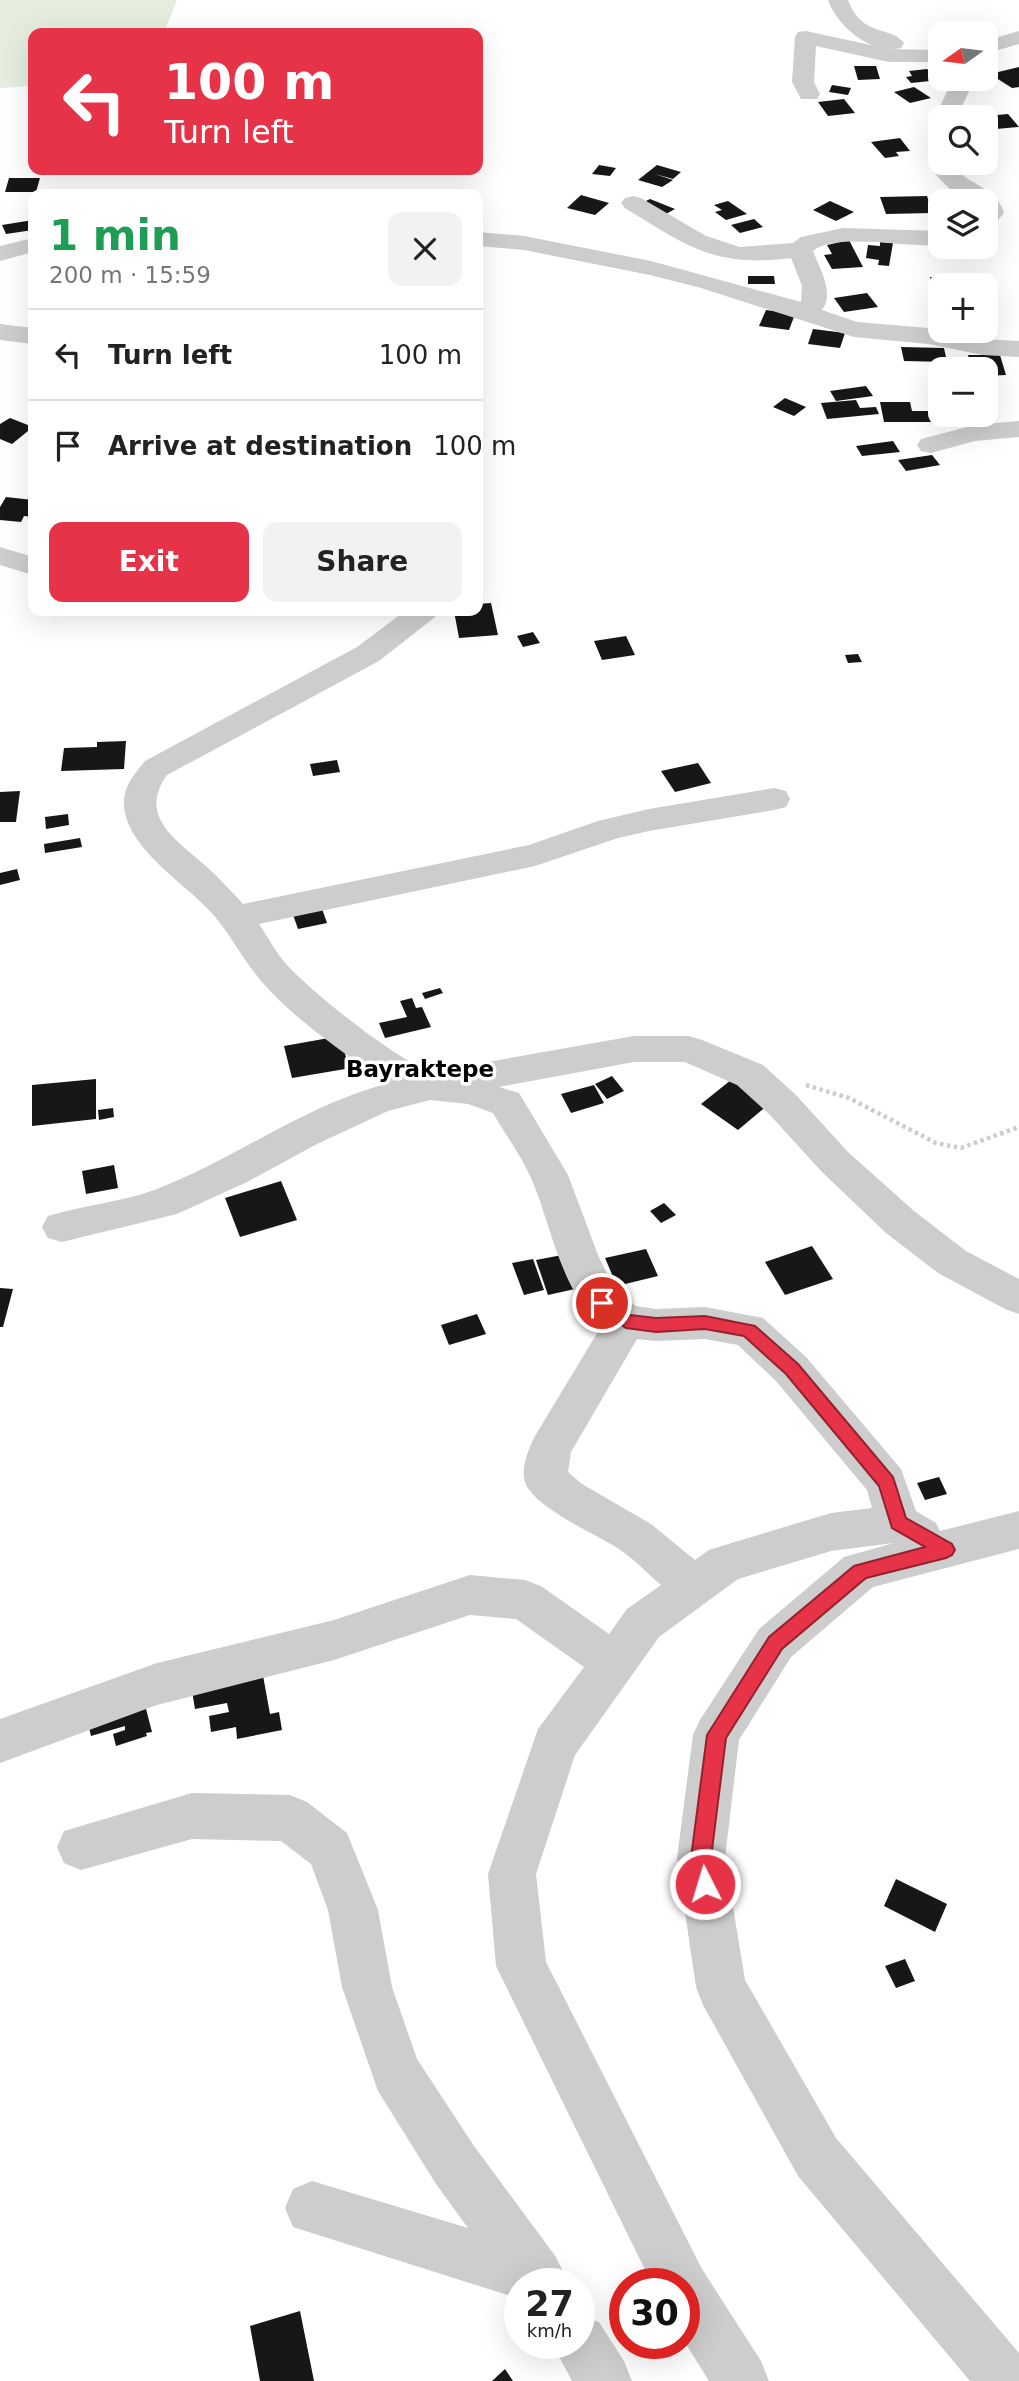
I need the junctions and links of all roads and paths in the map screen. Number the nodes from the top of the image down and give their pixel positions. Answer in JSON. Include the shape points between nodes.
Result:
{"nodes":[{"id":1,"x":838,"y":0,"type":"edge"},
{"id":2,"x":1019,"y":37,"type":"edge"},
{"id":3,"x":998,"y":44,"type":"edge"},
{"id":4,"x":928,"y":47,"type":"edge"},
{"id":5,"x":928,"y":57,"type":"edge"},
{"id":6,"x":809,"y":94,"type":"dead end"},
{"id":7,"x":947,"y":175,"type":"edge"},
{"id":8,"x":967,"y":189,"type":"edge"},
{"id":9,"x":633,"y":203,"type":"dead end"},
{"id":10,"x":483,"y":239,"type":"edge"},
{"id":11,"x":928,"y":239,"type":"edge"},
{"id":12,"x":28,"y":246,"type":"edge"},
{"id":13,"x":800,"y":250,"type":"junction"},
{"id":14,"x":0,"y":254,"type":"edge"},
{"id":15,"x":803,"y":314,"type":"junction"},
{"id":16,"x":0,"y":332,"type":"edge"},
{"id":17,"x":28,"y":335,"type":"edge"},
{"id":18,"x":1019,"y":349,"type":"edge"},
{"id":19,"x":1019,"y":429,"type":"edge"},
{"id":20,"x":932,"y":445,"type":"dead end"},
{"id":21,"x":0,"y":556,"type":"edge"},
{"id":22,"x":28,"y":564,"type":"edge"},
{"id":23,"x":418,"y":616,"type":"edge"},
{"id":24,"x":774,"y":799,"type":"dead end"},
{"id":25,"x":236,"y":917,"type":"junction"},
{"id":26,"x":750,"y":1075,"type":"junction"},
{"id":27,"x":430,"y":1086,"type":"junction"},
{"id":28,"x":1019,"y":1127,"type":"edge"},
{"id":29,"x":62,"y":1227,"type":"dead end"},
{"id":30,"x":1019,"y":1298,"type":"edge"},
{"id":31,"x":626,"y":1321,"type":"junction"},
{"id":32,"x":898,"y":1523,"type":"junction"},
{"id":33,"x":1019,"y":1530,"type":"edge"},
{"id":34,"x":946,"y":1550,"type":"junction"},
{"id":35,"x":694,"y":1586,"type":"junction"},
{"id":36,"x":614,"y":1663,"type":"junction"},
{"id":37,"x":0,"y":1741,"type":"edge"},
{"id":38,"x":81,"y":1847,"type":"dead end"},
{"id":39,"x":312,"y":2208,"type":"dead end"},
{"id":40,"x":531,"y":2268,"type":"edge"},
{"id":41,"x":673,"y":2268,"type":"edge"},
{"id":42,"x":504,"y":2269,"type":"edge"},
{"id":43,"x":700,"y":2315,"type":"edge"},
{"id":44,"x":590,"y":2359,"type":"edge"},
{"id":45,"x":604,"y":2381,"type":"edge"},
{"id":46,"x":741,"y":2381,"type":"edge"},
{"id":47,"x":1006,"y":2381,"type":"edge"}],
"edges":[{"from":1,"to":4,"type":"street","via":[[841,12],[856,29],[892,43]]},
{"from":2,"to":3,"type":"street"},
{"from":5,"to":6,"type":"street","via":[[889,57],[806,37],[803,82]]},
{"from":7,"to":8,"type":"street"},
{"from":9,"to":13,"type":"street","via":[[720,250],[754,255]]},
{"from":10,"to":15,"type":"street","via":[[650,268]]},
{"from":11,"to":13,"type":"street","via":[[832,235],[810,241]]},
{"from":12,"to":14,"type":"street"},
{"from":13,"to":15,"type":"street","via":[[814,286],[814,304]]},
{"from":15,"to":18,"type":"street","via":[[854,329]]},
{"from":16,"to":17,"type":"street"},
{"from":19,"to":20,"type":"street","via":[[965,433]]},
{"from":21,"to":22,"type":"street"},
{"from":23,"to":25,"type":"street","via":[[368,654],[156,768],[141,788],[141,813],[154,840]]},
{"from":24,"to":25,"type":"street","via":[[649,820],[535,855]]},
{"from":25,"to":27,"type":"street","via":[[274,973],[319,1014],[400,1074]]},
{"from":26,"to":27,"type":"street","via":[[690,1049],[634,1049]]},
{"from":26,"to":28,"type":"path","via":[[791,1080],[849,1098],[936,1143],[961,1148]]},
{"from":26,"to":30,"type":"street","via":[[900,1223],[952,1262]]},
{"from":27,"to":29,"type":"street","via":[[377,1100],[163,1203]]},
{"from":27,"to":31,"type":"street","via":[[469,1091],[506,1103],[549,1175],[578,1255],[602,1303]]},
{"from":31,"to":32,"type":"street","via":[[705,1323],[749,1330],[792,1369],[886,1482]]},
{"from":31,"to":35,"type":"street","via":[[550,1448],[545,1479],[636,1537]]},
{"from":32,"to":34,"type":"street"},
{"from":32,"to":35,"type":"street","via":[[831,1532],[725,1564]]},
{"from":33,"to":34,"type":"street"},
{"from":34,"to":47,"type":"street","via":[[860,1571],[775,1643],[716,1735],[701,1858],[721,1987],[817,2157]]},
{"from":35,"to":36,"type":"street","via":[[643,1623]]},
{"from":36,"to":37,"type":"street","via":[[525,1600],[470,1595],[334,1640],[157,1684]]},
{"from":36,"to":41,"type":"street","via":[[555,1744],[512,1874],[521,1966]]},
{"from":38,"to":40,"type":"street","via":[[192,1816],[290,1818],[330,1849],[353,1910],[367,1987],[396,2073],[455,2165]]},
{"from":39,"to":42,"type":"street"},
{"from":43,"to":46,"type":"street"},
{"from":44,"to":45,"type":"street"}]}
